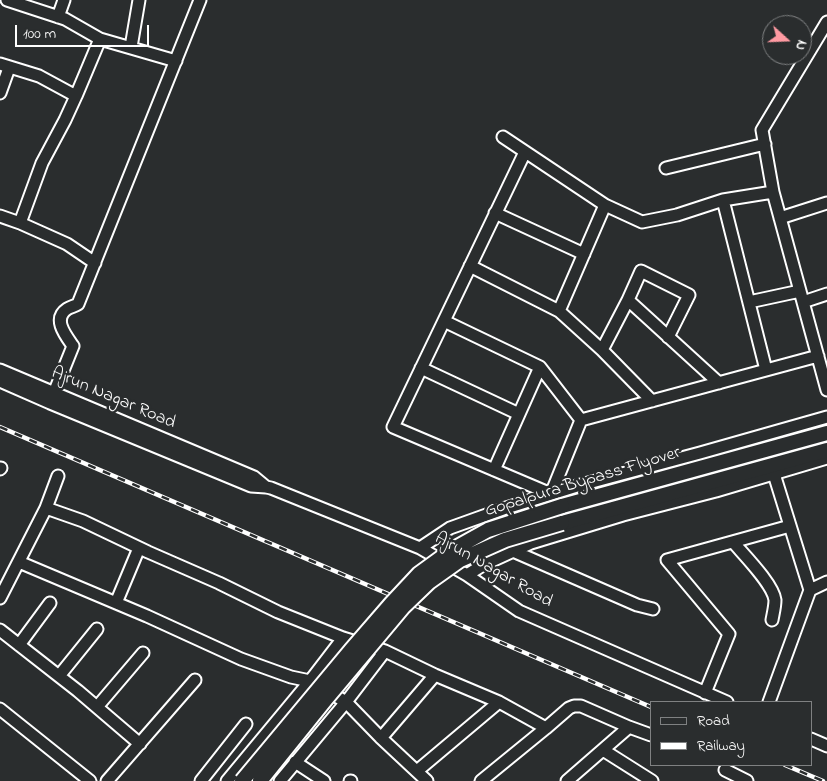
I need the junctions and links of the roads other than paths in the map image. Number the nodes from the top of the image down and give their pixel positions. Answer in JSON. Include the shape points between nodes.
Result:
{"nodes":[{"id":1,"x":7,"y":0,"type":"edge"},
{"id":2,"x":64,"y":0,"type":"edge"},
{"id":3,"x":139,"y":0,"type":"edge"},
{"id":4,"x":200,"y":0,"type":"edge"},
{"id":5,"x":58,"y":17,"type":"junction"},
{"id":6,"x":827,"y":22,"type":"edge"},
{"id":7,"x":100,"y":39,"type":"junction"},
{"id":8,"x":131,"y":47,"type":"junction"},
{"id":9,"x":176,"y":61,"type":"junction"},
{"id":10,"x":5,"y":66,"type":"edge"},
{"id":11,"x":0,"y":93,"type":"edge"},
{"id":12,"x":76,"y":96,"type":"junction"},
{"id":13,"x":503,"y":138,"type":"dead end"},
{"id":14,"x":765,"y":144,"type":"junction"},
{"id":15,"x":525,"y":152,"type":"junction"},
{"id":16,"x":666,"y":168,"type":"dead end"},
{"id":17,"x":773,"y":192,"type":"junction"},
{"id":18,"x":723,"y":200,"type":"junction"},
{"id":19,"x":827,"y":203,"type":"edge"},
{"id":20,"x":605,"y":205,"type":"junction"},
{"id":21,"x":495,"y":214,"type":"junction"},
{"id":22,"x":0,"y":216,"type":"edge"},
{"id":23,"x":780,"y":218,"type":"junction"},
{"id":24,"x":20,"y":223,"type":"junction"},
{"id":25,"x":584,"y":254,"type":"junction"},
{"id":26,"x":95,"y":263,"type":"junction"},
{"id":27,"x":470,"y":266,"type":"junction"},
{"id":28,"x":827,"y":294,"type":"edge"},
{"id":29,"x":802,"y":296,"type":"junction"},
{"id":30,"x":628,"y":300,"type":"junction"},
{"id":31,"x":749,"y":302,"type":"junction"},
{"id":32,"x":559,"y":311,"type":"junction"},
{"id":33,"x":444,"y":321,"type":"junction"},
{"id":34,"x":668,"y":337,"type":"junction"},
{"id":35,"x":602,"y":350,"type":"junction"},
{"id":36,"x":818,"y":356,"type":"junction"},
{"id":37,"x":540,"y":367,"type":"junction"},
{"id":38,"x":421,"y":368,"type":"junction"},
{"id":39,"x":824,"y":369,"type":"edge"},
{"id":40,"x":0,"y":370,"type":"edge"},
{"id":41,"x":766,"y":370,"type":"junction"},
{"id":42,"x":0,"y":381,"type":"edge"},
{"id":43,"x":719,"y":383,"type":"junction"},
{"id":44,"x":827,"y":390,"type":"edge"},
{"id":45,"x":52,"y":398,"type":"junction"},
{"id":46,"x":652,"y":401,"type":"junction"},
{"id":47,"x":519,"y":414,"type":"junction"},
{"id":48,"x":827,"y":417,"type":"edge"},
{"id":49,"x":581,"y":420,"type":"junction"},
{"id":50,"x":822,"y":434,"type":"edge"},
{"id":51,"x":827,"y":450,"type":"edge"},
{"id":52,"x":827,"y":458,"type":"edge"},
{"id":53,"x":494,"y":470,"type":"junction"},
{"id":54,"x":774,"y":474,"type":"junction"},
{"id":55,"x":58,"y":476,"type":"dead end"},
{"id":56,"x":551,"y":494,"type":"junction"},
{"id":57,"x":46,"y":508,"type":"junction"},
{"id":58,"x":790,"y":526,"type":"junction"},
{"id":59,"x":733,"y":542,"type":"junction"},
{"id":60,"x":139,"y":548,"type":"junction"},
{"id":61,"x":420,"y":548,"type":"junction"},
{"id":62,"x":513,"y":551,"type":"junction"},
{"id":63,"x":19,"y":562,"type":"junction"},
{"id":64,"x":467,"y":574,"type":"junction"},
{"id":65,"x":827,"y":582,"type":"edge"},
{"id":66,"x":810,"y":590,"type":"junction"},
{"id":67,"x":0,"y":598,"type":"edge"},
{"id":68,"x":116,"y":602,"type":"junction"},
{"id":69,"x":50,"y":603,"type":"dead end"},
{"id":70,"x":653,"y":609,"type":"dead end"},
{"id":71,"x":772,"y":620,"type":"dead end"},
{"id":72,"x":97,"y":629,"type":"dead end"},
{"id":73,"x":0,"y":630,"type":"edge"},
{"id":74,"x":343,"y":638,"type":"junction"},
{"id":75,"x":19,"y":645,"type":"junction"},
{"id":76,"x":385,"y":651,"type":"junction"},
{"id":77,"x":144,"y":653,"type":"dead end"},
{"id":78,"x":435,"y":675,"type":"junction"},
{"id":79,"x":59,"y":676,"type":"junction"},
{"id":80,"x":195,"y":680,"type":"dead end"},
{"id":81,"x":310,"y":681,"type":"junction"},
{"id":82,"x":705,"y":693,"type":"junction"},
{"id":83,"x":725,"y":701,"type":"edge"},
{"id":84,"x":769,"y":701,"type":"edge"},
{"id":85,"x":346,"y":702,"type":"junction"},
{"id":86,"x":499,"y":702,"type":"junction"},
{"id":87,"x":97,"y":707,"type":"junction"},
{"id":88,"x":0,"y":709,"type":"edge"},
{"id":89,"x":246,"y":724,"type":"dead end"},
{"id":90,"x":630,"y":727,"type":"junction"},
{"id":91,"x":546,"y":728,"type":"junction"},
{"id":92,"x":650,"y":735,"type":"edge"},
{"id":93,"x":381,"y":738,"type":"junction"},
{"id":94,"x":812,"y":738,"type":"edge"},
{"id":95,"x":140,"y":744,"type":"junction"},
{"id":96,"x":827,"y":746,"type":"edge"},
{"id":97,"x":604,"y":750,"type":"junction"},
{"id":98,"x":295,"y":762,"type":"junction"},
{"id":99,"x":416,"y":771,"type":"junction"},
{"id":100,"x":722,"y":772,"type":"edge"},
{"id":101,"x":90,"y":781,"type":"edge"},
{"id":102,"x":107,"y":781,"type":"edge"},
{"id":103,"x":201,"y":781,"type":"edge"},
{"id":104,"x":227,"y":781,"type":"edge"},
{"id":105,"x":242,"y":781,"type":"edge"},
{"id":106,"x":260,"y":781,"type":"edge"},
{"id":107,"x":280,"y":781,"type":"edge"},
{"id":108,"x":324,"y":781,"type":"edge"},
{"id":109,"x":427,"y":781,"type":"edge"},
{"id":110,"x":481,"y":781,"type":"edge"},
{"id":111,"x":567,"y":781,"type":"edge"},
{"id":112,"x":652,"y":781,"type":"edge"},
{"id":113,"x":747,"y":781,"type":"edge"}],
"edges":[{"from":1,"to":5,"type":"street"},
{"from":2,"to":5,"type":"street"},
{"from":3,"to":8,"type":"street"},
{"from":4,"to":9,"type":"street"},
{"from":5,"to":7,"type":"street"},
{"from":6,"to":14,"type":"street","via":[[762,130]]},
{"from":7,"to":8,"type":"street"},
{"from":7,"to":12,"type":"street"},
{"from":8,"to":9,"type":"street"},
{"from":9,"to":26,"type":"street"},
{"from":10,"to":11,"type":"street"},
{"from":10,"to":12,"type":"street","via":[[39,76]]},
{"from":12,"to":24,"type":"street","via":[[42,163]]},
{"from":13,"to":15,"type":"street"},
{"from":14,"to":16,"type":"street"},
{"from":14,"to":17,"type":"street"},
{"from":15,"to":20,"type":"street"},
{"from":15,"to":21,"type":"street"},
{"from":17,"to":18,"type":"street"},
{"from":17,"to":23,"type":"street"},
{"from":18,"to":20,"type":"street","via":[[642,222]]},
{"from":18,"to":31,"type":"street"},
{"from":19,"to":23,"type":"street"},
{"from":20,"to":25,"type":"street"},
{"from":21,"to":25,"type":"street"},
{"from":21,"to":27,"type":"street"},
{"from":22,"to":24,"type":"street"},
{"from":23,"to":29,"type":"street"},
{"from":24,"to":26,"type":"street","via":[[67,244]]},
{"from":25,"to":32,"type":"street"},
{"from":26,"to":45,"type":"street","via":[[78,304],[66,310],[60,318],[61,327],[73,346]]},
{"from":27,"to":32,"type":"street"},
{"from":27,"to":33,"type":"street"},
{"from":28,"to":29,"type":"street"},
{"from":29,"to":31,"type":"street"},
{"from":29,"to":36,"type":"street"},
{"from":30,"to":34,"type":"street"},
{"from":30,"to":34,"type":"street","via":[[640,271],[689,295]]},
{"from":30,"to":35,"type":"street"},
{"from":31,"to":41,"type":"street"},
{"from":32,"to":35,"type":"street"},
{"from":33,"to":37,"type":"street"},
{"from":33,"to":38,"type":"street"},
{"from":34,"to":43,"type":"street"},
{"from":35,"to":46,"type":"street"},
{"from":36,"to":39,"type":"street"},
{"from":36,"to":41,"type":"street"},
{"from":37,"to":47,"type":"street"},
{"from":37,"to":49,"type":"street"},
{"from":38,"to":47,"type":"street"},
{"from":38,"to":53,"type":"street","via":[[393,427]]},
{"from":39,"to":44,"type":"street"},
{"from":40,"to":45,"type":"street","name":"Ajrun Nagar Road"},
{"from":41,"to":43,"type":"street"},
{"from":42,"to":45,"type":"street","name":"Ajrun Nagar Road"},
{"from":43,"to":46,"type":"street"},
{"from":45,"to":61,"type":"street","name":"Ajrun Nagar Road","via":[[254,477],[266,487]]},
{"from":46,"to":49,"type":"street"},
{"from":47,"to":53,"type":"street"},
{"from":48,"to":56,"type":"street"},
{"from":49,"to":56,"type":"street"},
{"from":50,"to":105,"type":"main road","name":"Gopalpura Bypass Flyover","bridge":true,"via":[[552,509],[488,530],[452,550],[419,574],[391,604]]},
{"from":51,"to":106,"type":"main road","name":"Gopalpura Bypass Flyover","bridge":true,"via":[[505,540],[460,560],[429,582],[403,608]]},
{"from":52,"to":54,"type":"street"},
{"from":53,"to":56,"type":"street"},
{"from":54,"to":58,"type":"street"},
{"from":54,"to":62,"type":"street","via":[[622,515]]},
{"from":55,"to":57,"type":"street"},
{"from":56,"to":61,"type":"street","via":[[450,528]]},
{"from":57,"to":60,"type":"street","via":[[83,521]]},
{"from":57,"to":63,"type":"street"},
{"from":58,"to":59,"type":"street"},
{"from":58,"to":66,"type":"street"},
{"from":59,"to":71,"type":"street","via":[[772,591],[775,600]]},
{"from":59,"to":82,"type":"street","via":[[667,560],[729,634]]},
{"from":60,"to":68,"type":"street"},
{"from":60,"to":74,"type":"street"},
{"from":61,"to":64,"type":"street","name":"Ajrun Nagar Road"},
{"from":62,"to":64,"type":"street"},
{"from":62,"to":70,"type":"street"},
{"from":63,"to":67,"type":"street"},
{"from":63,"to":68,"type":"street"},
{"from":64,"to":82,"type":"street","name":"Ajrun Nagar Road","via":[[519,611]]},
{"from":65,"to":66,"type":"street"},
{"from":66,"to":84,"type":"street"},
{"from":68,"to":81,"type":"street","via":[[241,659]]},
{"from":69,"to":75,"type":"street"},
{"from":72,"to":79,"type":"street"},
{"from":73,"to":75,"type":"street"},
{"from":74,"to":76,"type":"street"},
{"from":74,"to":81,"type":"street"},
{"from":75,"to":79,"type":"street"},
{"from":76,"to":78,"type":"street"},
{"from":76,"to":85,"type":"street"},
{"from":77,"to":87,"type":"street"},
{"from":78,"to":86,"type":"street"},
{"from":78,"to":93,"type":"street"},
{"from":79,"to":87,"type":"street"},
{"from":80,"to":95,"type":"street"},
{"from":81,"to":85,"type":"street"},
{"from":81,"to":104,"type":"street"},
{"from":82,"to":83,"type":"street","name":"Ajrun Nagar Road"},
{"from":85,"to":93,"type":"street"},
{"from":85,"to":98,"type":"street"},
{"from":86,"to":91,"type":"street"},
{"from":86,"to":99,"type":"street"},
{"from":87,"to":95,"type":"street"},
{"from":88,"to":101,"type":"street"},
{"from":89,"to":103,"type":"street"},
{"from":90,"to":91,"type":"street","via":[[574,706]]},
{"from":90,"to":92,"type":"street"},
{"from":90,"to":97,"type":"street"},
{"from":91,"to":110,"type":"street"},
{"from":93,"to":99,"type":"street"},
{"from":94,"to":96,"type":"street"},
{"from":95,"to":102,"type":"street"},
{"from":97,"to":111,"type":"street"},
{"from":97,"to":112,"type":"street"},
{"from":98,"to":107,"type":"street"},
{"from":98,"to":108,"type":"street"},
{"from":99,"to":109,"type":"street"},
{"from":100,"to":113,"type":"street"}]}
